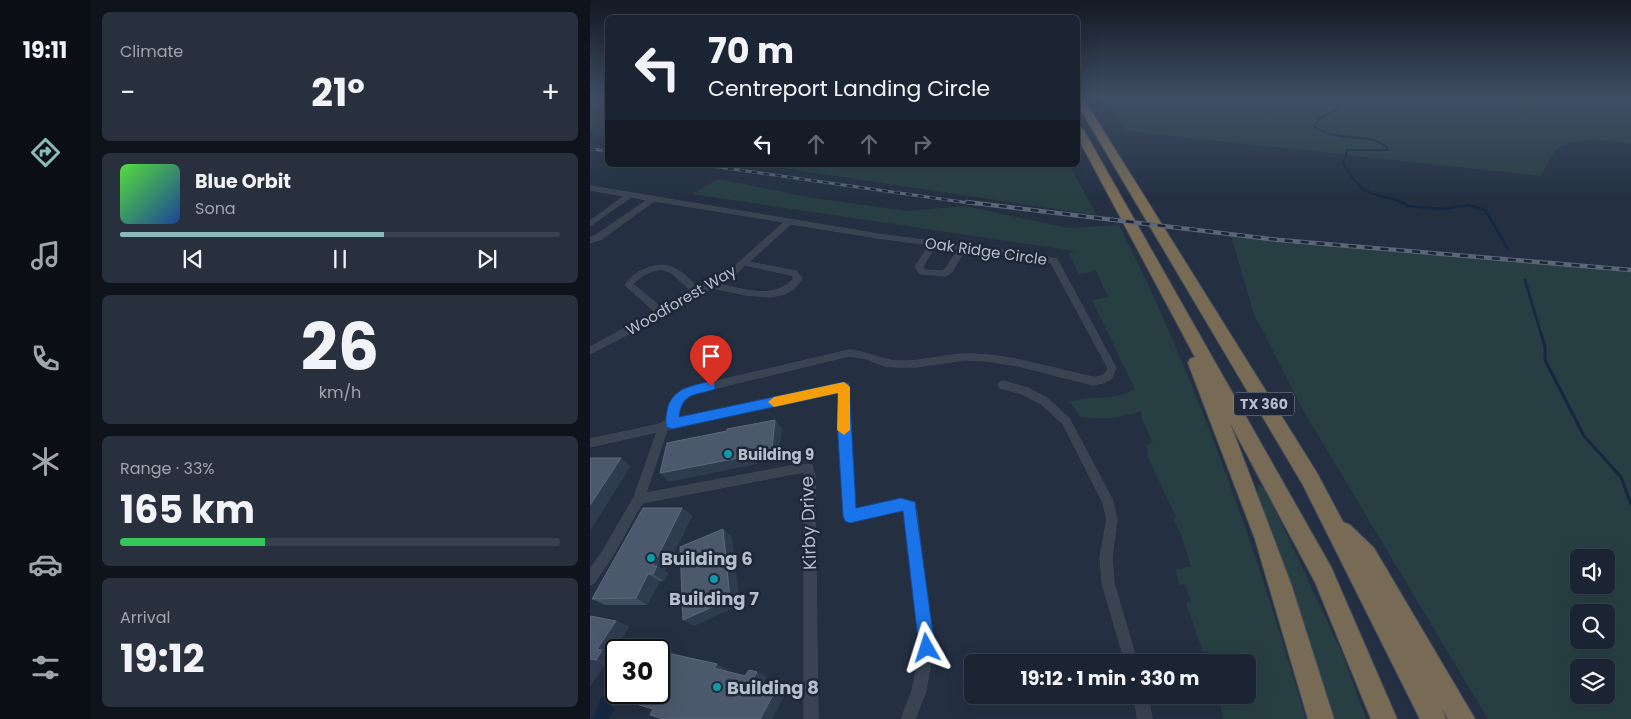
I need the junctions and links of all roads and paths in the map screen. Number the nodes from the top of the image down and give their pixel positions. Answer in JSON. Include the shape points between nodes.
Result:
{"nodes":[{"id":1,"x":1098,"y":132,"type":"edge"},
{"id":2,"x":1080,"y":133,"type":"edge"},
{"id":3,"x":590,"y":188,"type":"edge"},
{"id":4,"x":632,"y":194,"type":"junction"},
{"id":5,"x":654,"y":198,"type":"junction"},
{"id":6,"x":790,"y":222,"type":"junction"},
{"id":7,"x":590,"y":224,"type":"edge"},
{"id":8,"x":590,"y":241,"type":"edge"},
{"id":9,"x":934,"y":243,"type":"junction"},
{"id":10,"x":962,"y":246,"type":"junction"},
{"id":11,"x":745,"y":263,"type":"junction"},
{"id":12,"x":712,"y":285,"type":"junction"},
{"id":13,"x":698,"y":293,"type":"junction"},
{"id":14,"x":662,"y":313,"type":"junction"},
{"id":15,"x":1190,"y":332,"type":"junction"},
{"id":16,"x":590,"y":351,"type":"edge"},
{"id":17,"x":1003,"y":384,"type":"dead end"},
{"id":18,"x":668,"y":424,"type":"junction"},
{"id":19,"x":590,"y":443,"type":"edge"},
{"id":20,"x":639,"y":499,"type":"junction"},
{"id":21,"x":1332,"y":520,"type":"junction"},
{"id":22,"x":590,"y":579,"type":"edge"},
{"id":23,"x":1129,"y":654,"type":"edge"},
{"id":24,"x":1142,"y":704,"type":"edge"},
{"id":25,"x":811,"y":719,"type":"edge"},
{"id":26,"x":908,"y":719,"type":"edge"},
{"id":27,"x":1145,"y":719,"type":"edge"},
{"id":28,"x":1321,"y":719,"type":"edge"},
{"id":29,"x":1384,"y":719,"type":"edge"},
{"id":30,"x":1433,"y":719,"type":"edge"},
{"id":31,"x":1462,"y":719,"type":"edge"}],
"edges":[{"from":1,"to":21,"type":"highway","number":"TX 360"},
{"from":2,"to":15,"type":"highway","number":"TX 360"},
{"from":3,"to":4,"type":"street","name":"Oak Ridge Circle"},
{"from":4,"to":5,"type":"street","name":"Oak Ridge Circle"},
{"from":4,"to":7,"type":"street"},
{"from":5,"to":6,"type":"street","name":"Oak Ridge Circle"},
{"from":5,"to":8,"type":"street"},
{"from":6,"to":9,"type":"street","name":"Oak Ridge Circle"},
{"from":6,"to":11,"type":"street","name":"Woodforest Way"},
{"from":9,"to":10,"type":"street","name":"Oak Ridge Circle"},
{"from":9,"to":10,"type":"street","via":[[919,267],[922,272],[943,274],[949,270]]},
{"from":10,"to":18,"type":"street","name":"Oak Ridge Circle","via":[[1054,261],[1112,368],[1111,375],[1105,380],[1093,381],[998,359],[971,357],[894,364],[863,353],[849,353],[686,392],[674,404]]},
{"from":11,"to":12,"type":"street","name":"Woodforest Way"},
{"from":11,"to":12,"type":"street","via":[[793,273],[798,278],[790,288],[775,295]]},
{"from":12,"to":13,"type":"street","name":"Woodforest Way"},
{"from":13,"to":14,"type":"street","name":"Woodforest Way"},
{"from":13,"to":14,"type":"street","via":[[672,268],[661,266],[640,273],[629,285]]},
{"from":14,"to":16,"type":"street","name":"Woodforest Way"},
{"from":15,"to":28,"type":"highway","via":[[1194,358],[1234,451],[1298,639]]},
{"from":15,"to":29,"type":"highway","number":"TX 360","via":[[1323,575]]},
{"from":17,"to":23,"type":"street","via":[[1044,401],[1066,421],[1108,502],[1112,519],[1106,557],[1108,583]]},
{"from":18,"to":19,"type":"street"},
{"from":18,"to":20,"type":"street"},
{"from":18,"to":26,"type":"street","via":[[844,387],[850,516],[901,504],[910,507],[912,512],[927,648],[919,691]]},
{"from":20,"to":22,"type":"street"},
{"from":20,"to":25,"type":"street","name":"Kirby Drive","via":[[808,468]]},
{"from":21,"to":30,"type":"highway","number":"TX 360"},
{"from":21,"to":31,"type":"highway","via":[[1367,555],[1430,669]]},
{"from":24,"to":27,"type":"street"}]}
